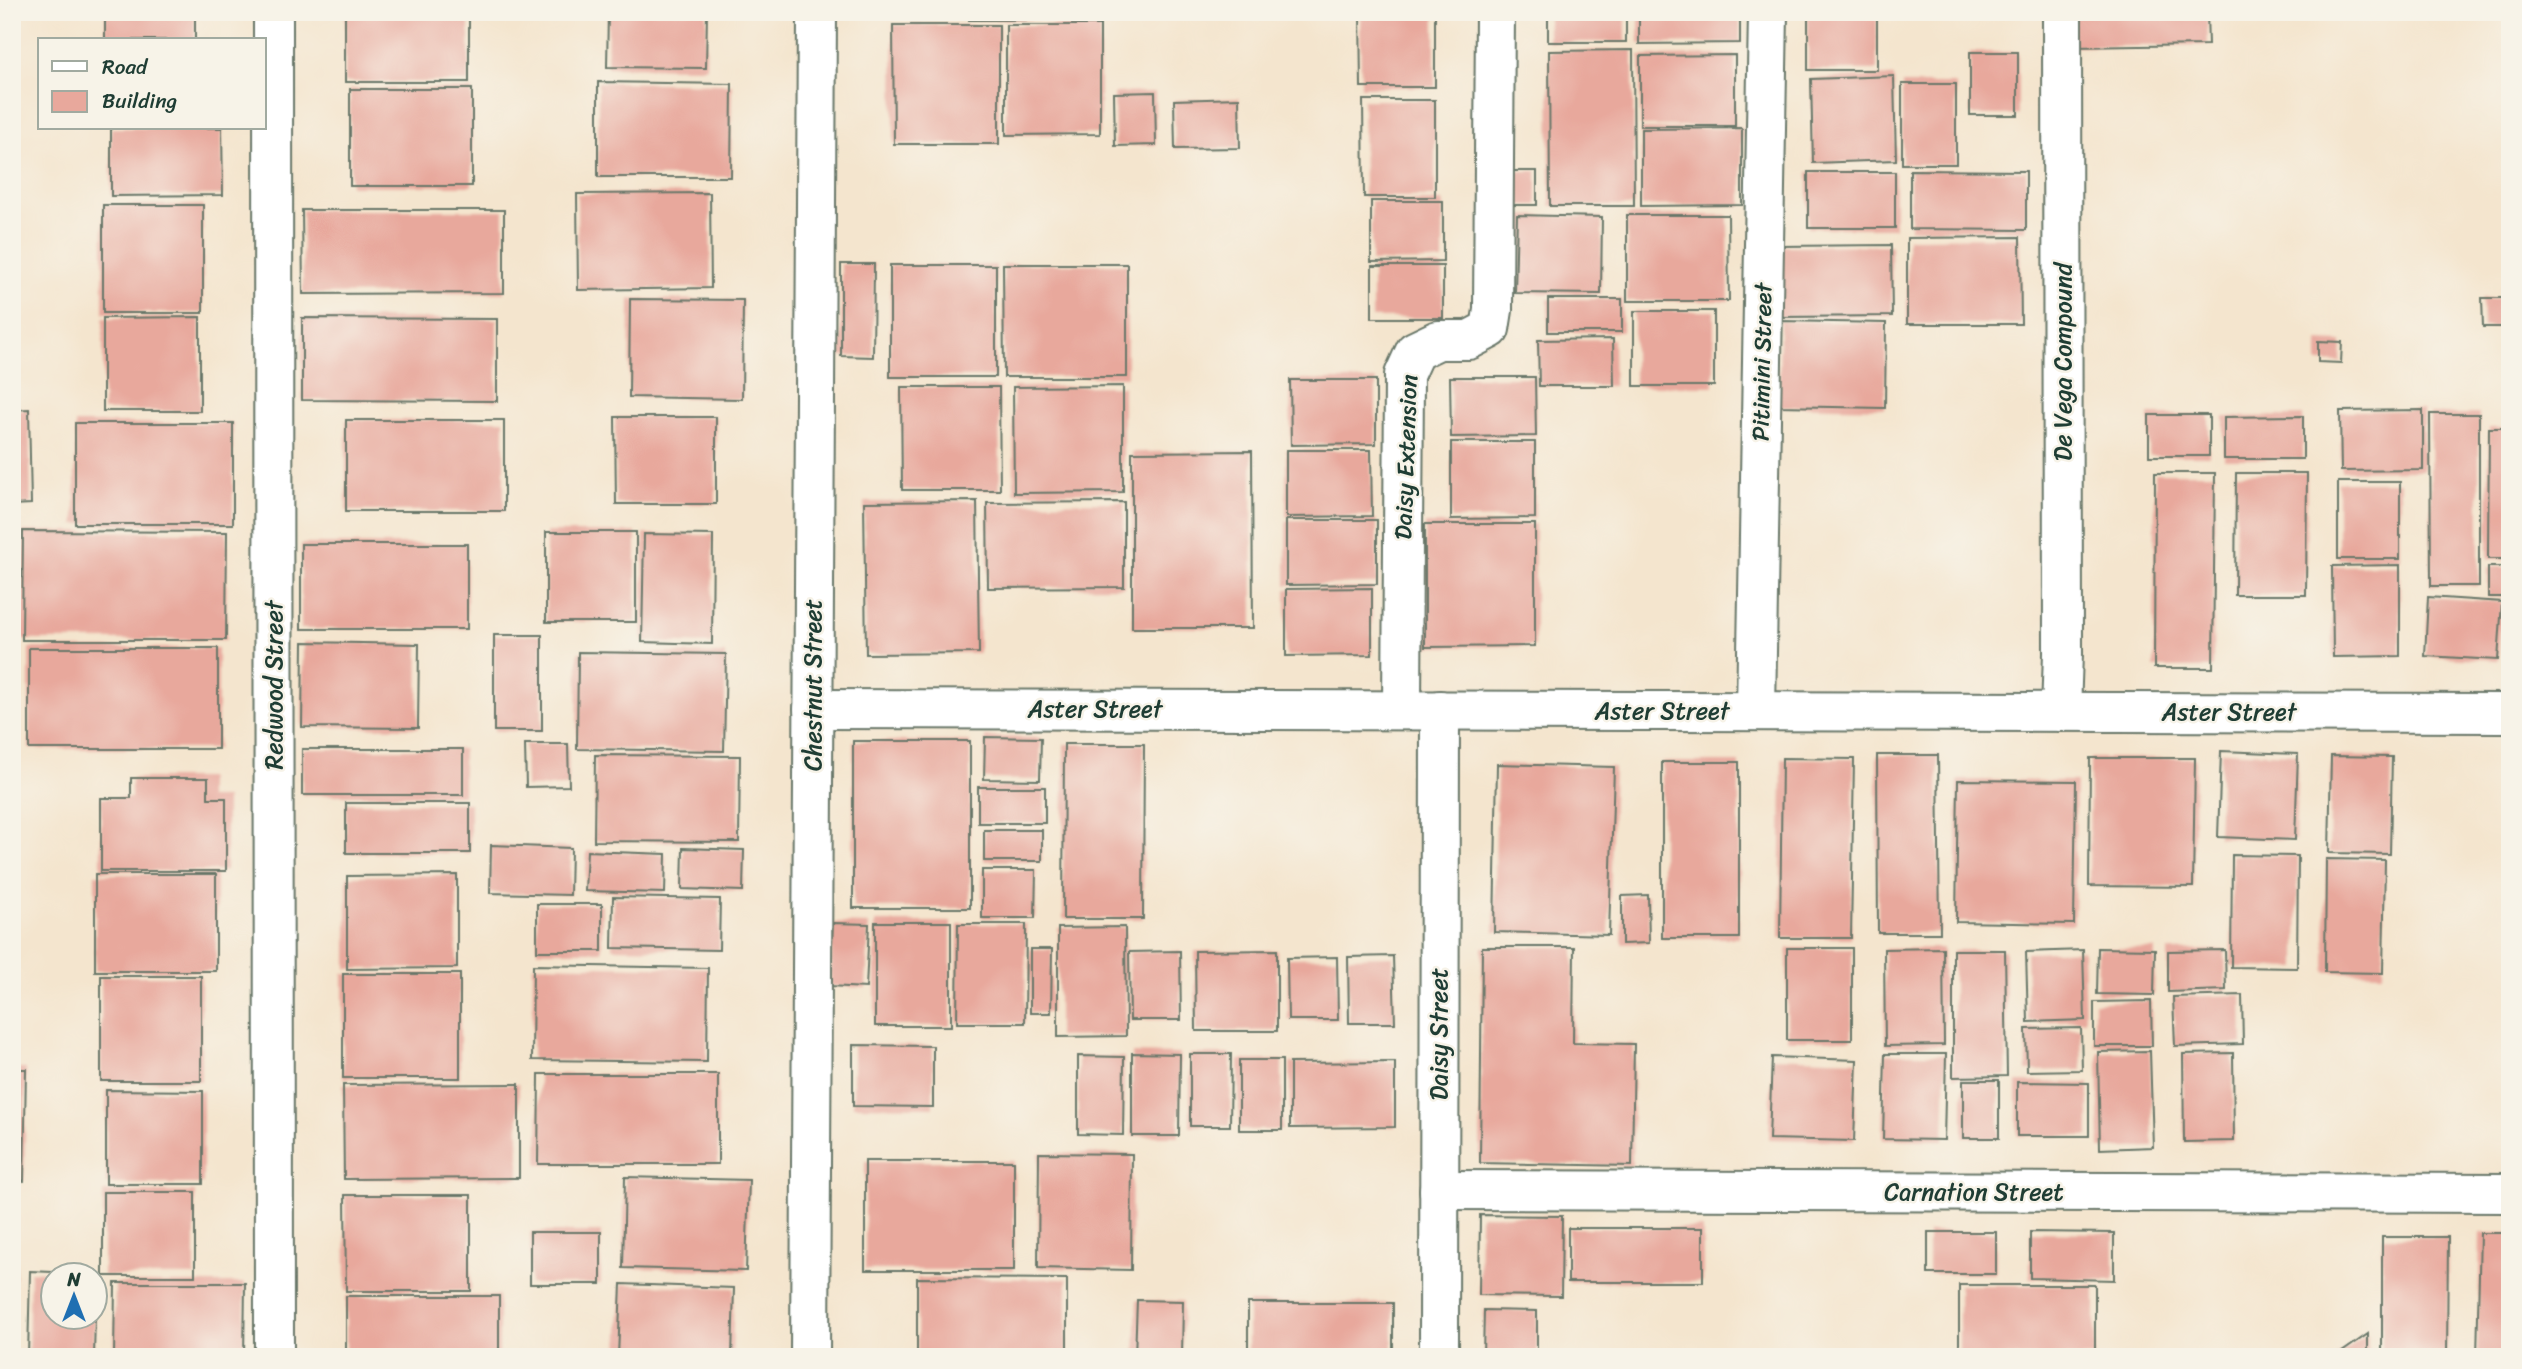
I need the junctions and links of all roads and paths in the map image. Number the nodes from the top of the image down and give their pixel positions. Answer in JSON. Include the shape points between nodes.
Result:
{"nodes":[{"id":1,"x":273,"y":12,"type":"edge"},
{"id":2,"x":817,"y":12,"type":"edge"},
{"id":3,"x":1495,"y":12,"type":"edge"},
{"id":4,"x":1768,"y":12,"type":"edge"},
{"id":5,"x":2062,"y":12,"type":"edge"},
{"id":6,"x":813,"y":709,"type":"junction"},
{"id":7,"x":1402,"y":710,"type":"junction"},
{"id":8,"x":1440,"y":710,"type":"junction"},
{"id":9,"x":1756,"y":711,"type":"junction"},
{"id":10,"x":2061,"y":712,"type":"junction"},
{"id":11,"x":2510,"y":713,"type":"edge"},
{"id":12,"x":1439,"y":1190,"type":"junction"},
{"id":13,"x":2510,"y":1193,"type":"edge"},
{"id":14,"x":274,"y":1357,"type":"edge"},
{"id":15,"x":810,"y":1357,"type":"edge"},
{"id":16,"x":1439,"y":1357,"type":"edge"}],
"edges":[{"from":1,"to":14,"type":"street","name":"Redwood Street"},
{"from":2,"to":6,"type":"street","name":"Chestnut Street"},
{"from":3,"to":7,"type":"street","name":"Daisy Extension","via":[[1490,329],[1469,340],[1438,340],[1415,351],[1404,374]]},
{"from":4,"to":9,"type":"street","name":"Pitimini Street"},
{"from":5,"to":10,"type":"street","name":"De Vega Compound"},
{"from":6,"to":7,"type":"street","name":"Aster Street"},
{"from":6,"to":15,"type":"street","name":"Chestnut Street"},
{"from":7,"to":8,"type":"street","name":"Aster Street"},
{"from":8,"to":9,"type":"street","name":"Aster Street"},
{"from":8,"to":12,"type":"street","name":"Daisy Street"},
{"from":9,"to":10,"type":"street","name":"Aster Street"},
{"from":10,"to":11,"type":"street","name":"Aster Street"},
{"from":12,"to":13,"type":"street","name":"Carnation Street"},
{"from":12,"to":16,"type":"street","name":"Daisy Street"}]}
